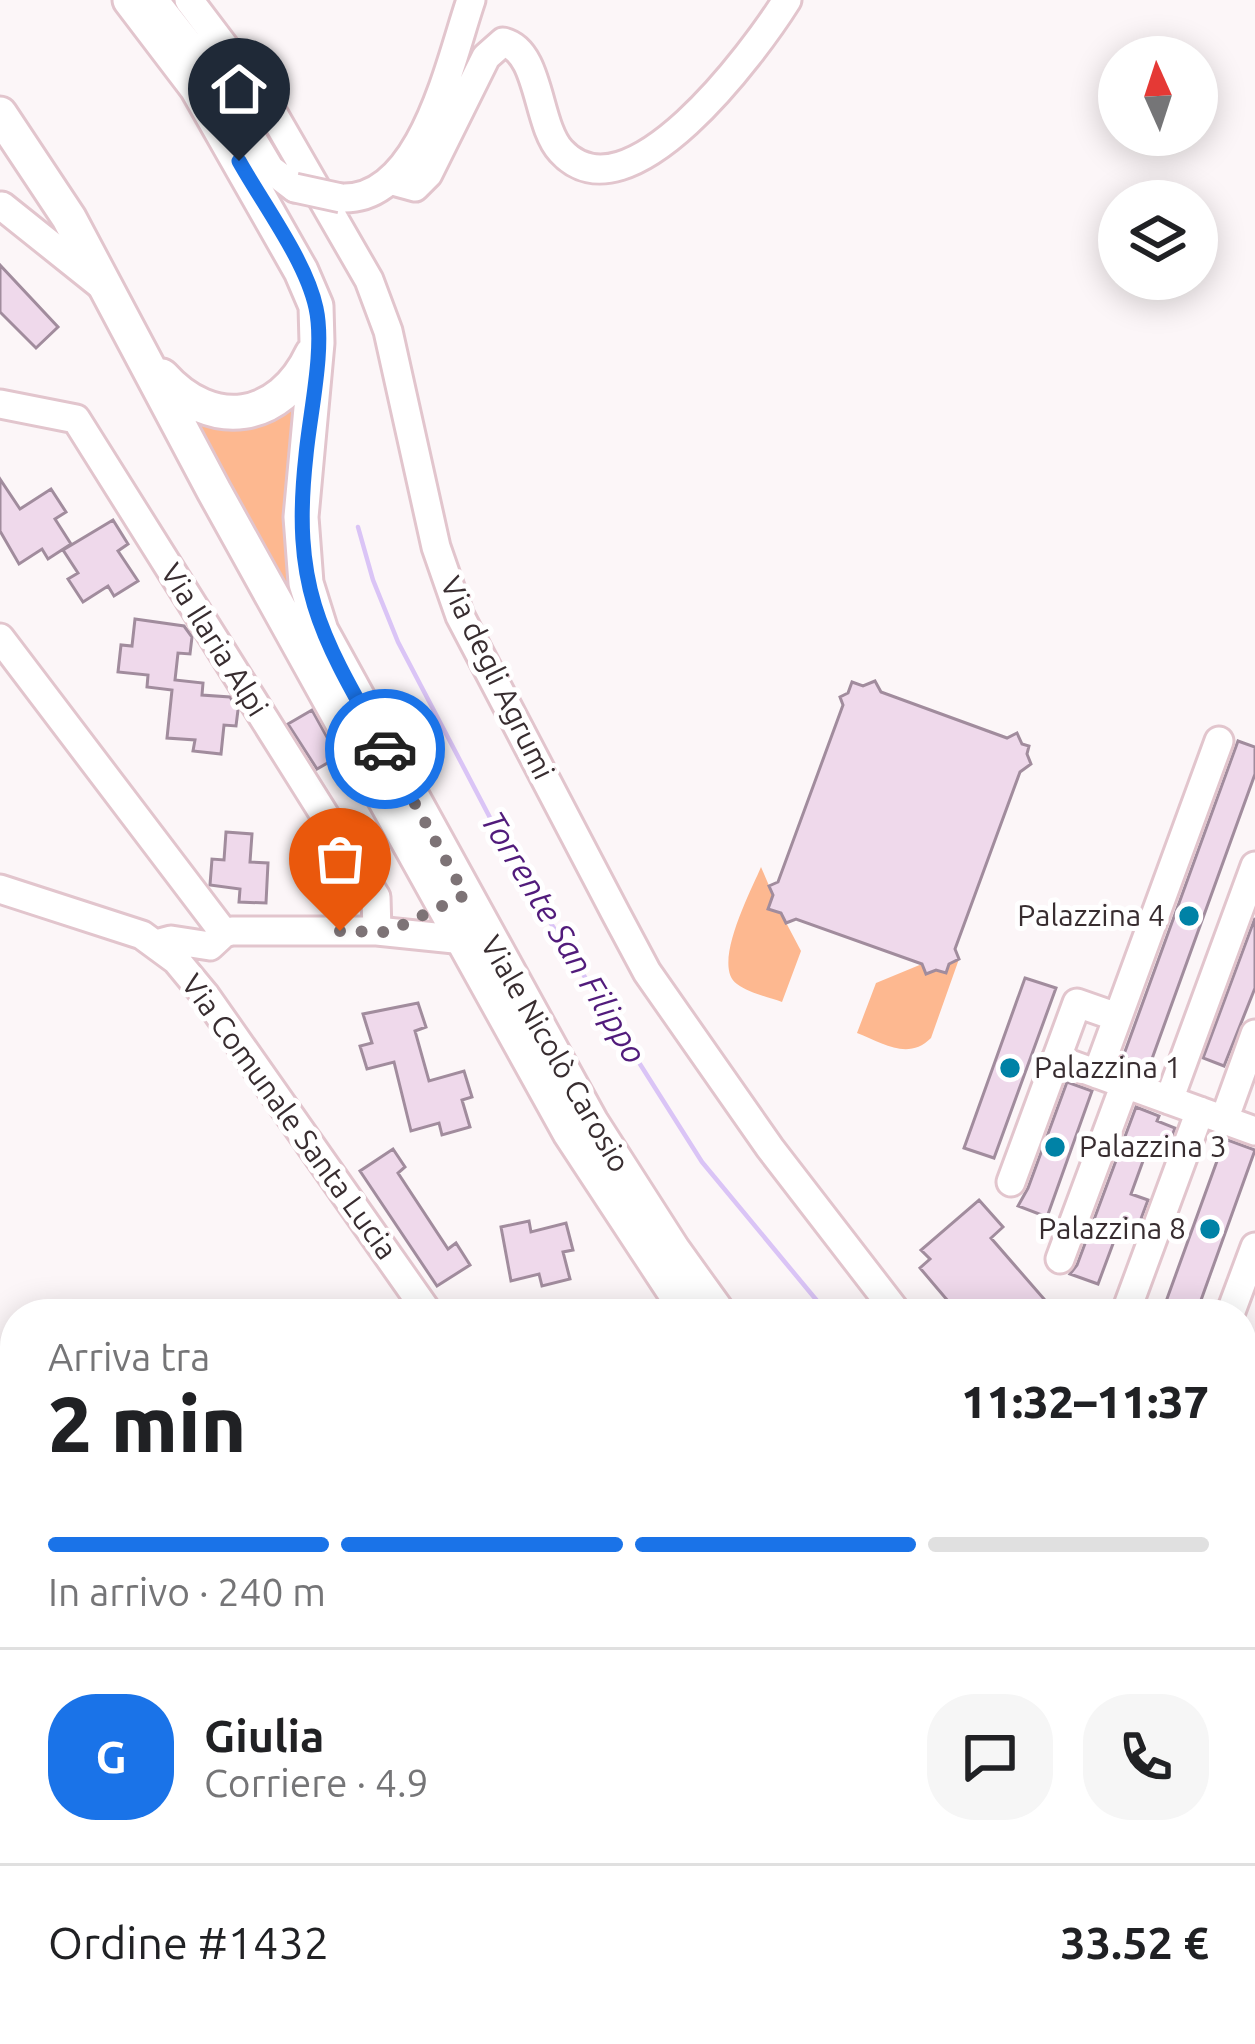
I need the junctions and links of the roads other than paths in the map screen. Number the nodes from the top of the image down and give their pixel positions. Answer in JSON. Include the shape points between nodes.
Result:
{"nodes":[{"id":1,"x":130,"y":0,"type":"edge"},
{"id":2,"x":154,"y":0,"type":"edge"},
{"id":3,"x":189,"y":0,"type":"edge"},
{"id":4,"x":471,"y":0,"type":"edge"},
{"id":5,"x":787,"y":0,"type":"edge"},
{"id":6,"x":0,"y":114,"type":"edge"},
{"id":7,"x":40,"y":171,"type":"junction"},
{"id":8,"x":392,"y":181,"type":"junction"},
{"id":9,"x":1,"y":206,"type":"edge"},
{"id":10,"x":110,"y":292,"type":"junction"},
{"id":11,"x":317,"y":343,"type":"junction"},
{"id":12,"x":144,"y":357,"type":"junction"},
{"id":13,"x":0,"y":404,"type":"edge"},
{"id":14,"x":0,"y":638,"type":"edge"},
{"id":15,"x":1219,"y":741,"type":"dead end"},
{"id":16,"x":1255,"y":866,"type":"edge"},
{"id":17,"x":0,"y":889,"type":"edge"},
{"id":18,"x":455,"y":900,"type":"junction"},
{"id":19,"x":382,"y":932,"type":"junction"},
{"id":20,"x":224,"y":933,"type":"junction"},
{"id":21,"x":464,"y":940,"type":"junction"},
{"id":22,"x":156,"y":944,"type":"junction"},
{"id":23,"x":1118,"y":1017,"type":"junction"},
{"id":24,"x":1253,"y":1046,"type":"edge"},
{"id":25,"x":1056,"y":1059,"type":"junction"},
{"id":26,"x":1097,"y":1074,"type":"junction"},
{"id":27,"x":1125,"y":1084,"type":"junction"},
{"id":28,"x":1169,"y":1100,"type":"junction"},
{"id":29,"x":1212,"y":1115,"type":"junction"},
{"id":30,"x":1255,"y":1131,"type":"edge"},
{"id":31,"x":1011,"y":1182,"type":"dead end"},
{"id":32,"x":1060,"y":1259,"type":"dead end"},
{"id":33,"x":1252,"y":1261,"type":"edge"},
{"id":34,"x":419,"y":1299,"type":"edge"},
{"id":35,"x":679,"y":1299,"type":"edge"},
{"id":36,"x":709,"y":1299,"type":"edge"},
{"id":37,"x":886,"y":1299,"type":"edge"},
{"id":38,"x":1132,"y":1299,"type":"edge"},
{"id":39,"x":1236,"y":1299,"type":"edge"}],
"edges":[{"from":1,"to":11,"type":"main road","name":"Viale Nicolò Carosio","via":[[197,88],[301,271],[316,306]]},
{"from":2,"to":8,"type":"street","bridge":true,"via":[[219,83],[276,176],[341,198]]},
{"from":3,"to":37,"type":"street","name":"Via degli Agrumi","via":[[267,103],[369,280],[460,616],[647,972]]},
{"from":4,"to":8,"type":"street","via":[[422,138]]},
{"from":5,"to":8,"type":"street","via":[[693,115],[636,162],[594,169],[562,153],[526,60],[503,42],[486,57],[423,181]]},
{"from":6,"to":7,"type":"main road","name":"Viale Nicolò Carosio"},
{"from":7,"to":9,"type":"street","via":[[42,205],[21,214]]},
{"from":7,"to":10,"type":"main road","name":"Viale Nicolò Carosio"},
{"from":9,"to":10,"type":"street"},
{"from":10,"to":12,"type":"main road","name":"Viale Nicolò Carosio"},
{"from":11,"to":12,"type":"main road","via":[[280,397],[251,411],[184,399]]},
{"from":11,"to":18,"type":"main road","name":"Viale Nicolò Carosio","via":[[301,517],[312,605]]},
{"from":12,"to":18,"type":"main road","name":"Viale Nicolò Carosio"},
{"from":13,"to":19,"type":"street","name":"Via Ilaria Alpi","via":[[76,419],[376,897]]},
{"from":14,"to":20,"type":"street"},
{"from":15,"to":23,"type":"street"},
{"from":16,"to":28,"type":"street"},
{"from":17,"to":22,"type":"street","name":"Via Comunale Santa Lucia"},
{"from":18,"to":19,"type":"street"},
{"from":18,"to":21,"type":"main road","name":"Viale Nicolò Carosio"},
{"from":18,"to":36,"type":"main road","name":"Viale Nicolò Carosio"},
{"from":19,"to":20,"type":"street"},
{"from":19,"to":21,"type":"street"},
{"from":20,"to":22,"type":"street","via":[[210,946]]},
{"from":21,"to":35,"type":"main road","name":"Viale Nicolò Carosio","via":[[579,1148]]},
{"from":22,"to":34,"type":"street","name":"Via Comunale Santa Lucia","via":[[206,995]]},
{"from":23,"to":25,"type":"street","via":[[1077,1003]]},
{"from":23,"to":26,"type":"street"},
{"from":24,"to":29,"type":"street"},
{"from":25,"to":26,"type":"street"},
{"from":25,"to":31,"type":"street"},
{"from":26,"to":27,"type":"street"},
{"from":27,"to":28,"type":"street"},
{"from":27,"to":32,"type":"street"},
{"from":28,"to":29,"type":"street"},
{"from":29,"to":30,"type":"street"},
{"from":29,"to":38,"type":"street"},
{"from":33,"to":39,"type":"street"}]}
